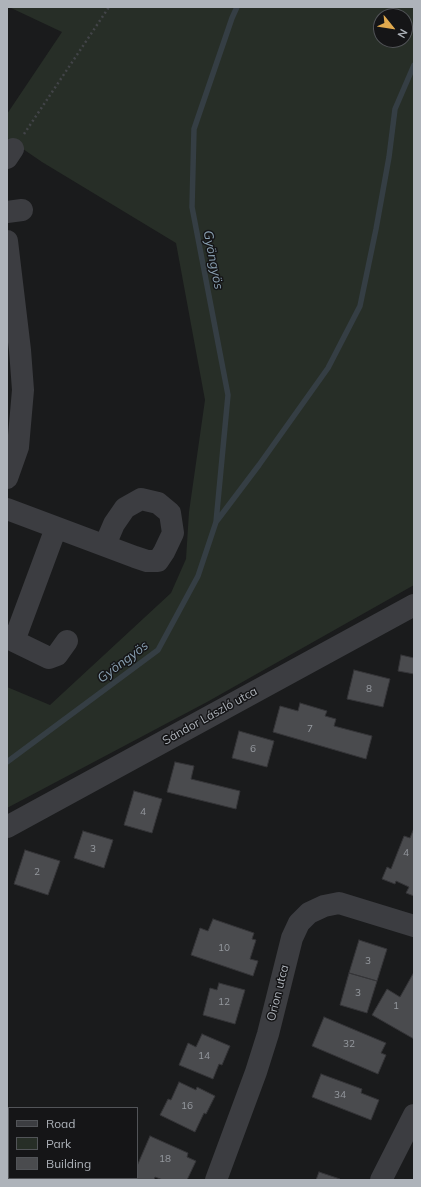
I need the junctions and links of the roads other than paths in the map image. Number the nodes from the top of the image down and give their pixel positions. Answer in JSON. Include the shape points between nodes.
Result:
{"nodes":[{"id":1,"x":7,"y":241,"type":"edge"},
{"id":2,"x":12,"y":347,"type":"edge"},
{"id":3,"x":7,"y":478,"type":"edge"},
{"id":4,"x":7,"y":509,"type":"edge"},
{"id":5,"x":56,"y":528,"type":"junction"},
{"id":6,"x":105,"y":545,"type":"dead end"},
{"id":7,"x":414,"y":605,"type":"edge"},
{"id":8,"x":11,"y":638,"type":"edge"},
{"id":9,"x":66,"y":641,"type":"dead end"},
{"id":10,"x":7,"y":827,"type":"edge"},
{"id":11,"x":414,"y":926,"type":"edge"},
{"id":12,"x":414,"y":1115,"type":"edge"},
{"id":13,"x":383,"y":1179,"type":"edge"},
{"id":14,"x":216,"y":1180,"type":"edge"}],
"edges":[{"from":1,"to":2,"type":"street"},
{"from":2,"to":3,"type":"street","via":[[23,390],[18,447]]},
{"from":4,"to":5,"type":"street"},
{"from":5,"to":6,"type":"street"},
{"from":5,"to":8,"type":"street"},
{"from":7,"to":10,"type":"street","name":"Sándor László utca"},
{"from":8,"to":9,"type":"street","via":[[49,658],[57,655]]},
{"from":11,"to":14,"type":"street","name":"Orion utca","via":[[339,904],[324,906],[309,913],[300,923],[292,938],[256,1072]]},
{"from":12,"to":13,"type":"street"}]}
